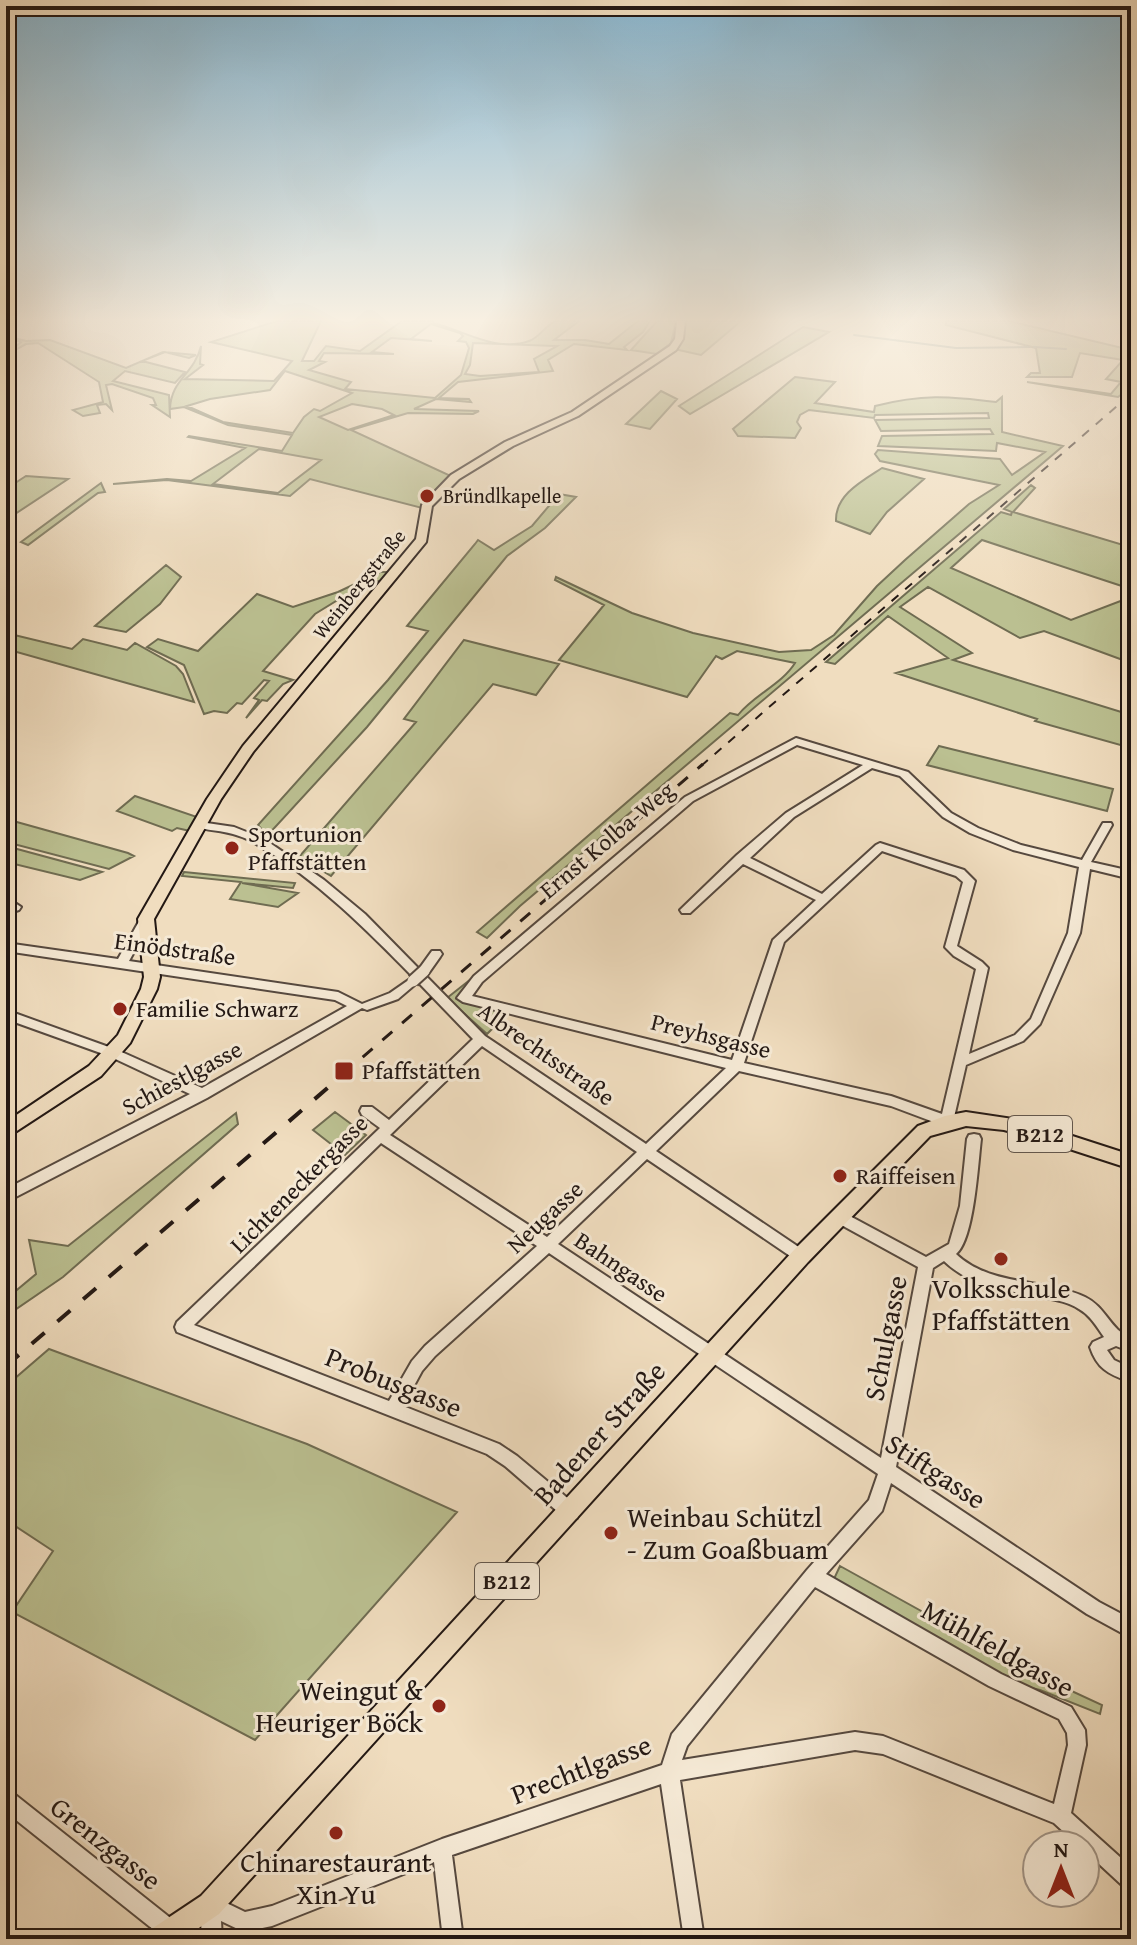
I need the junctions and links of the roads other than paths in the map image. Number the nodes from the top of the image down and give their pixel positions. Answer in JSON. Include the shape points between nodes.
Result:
{"nodes":[{"id":1,"x":578,"y":412,"type":"edge"},
{"id":2,"x":871,"y":764,"type":"junction"},
{"id":3,"x":200,"y":825,"type":"junction"},
{"id":4,"x":1107,"y":825,"type":"dead end"},
{"id":5,"x":741,"y":858,"type":"junction"},
{"id":6,"x":1085,"y":864,"type":"junction"},
{"id":7,"x":1131,"y":875,"type":"edge"},
{"id":8,"x":822,"y":898,"type":"junction"},
{"id":9,"x":686,"y":910,"type":"dead end"},
{"id":10,"x":146,"y":919,"type":"junction"},
{"id":11,"x":6,"y":947,"type":"edge"},
{"id":12,"x":436,"y":954,"type":"dead end"},
{"id":13,"x":121,"y":964,"type":"junction"},
{"id":14,"x":152,"y":967,"type":"junction"},
{"id":15,"x":338,"y":996,"type":"joint"},
{"id":16,"x":463,"y":998,"type":"joint"},
{"id":17,"x":367,"y":1006,"type":"dead end"},
{"id":18,"x":6,"y":1014,"type":"edge"},
{"id":19,"x":481,"y":1039,"type":"junction"},
{"id":20,"x":965,"y":1045,"type":"junction"},
{"id":21,"x":985,"y":1051,"type":"junction"},
{"id":22,"x":113,"y":1053,"type":"junction"},
{"id":23,"x":961,"y":1062,"type":"junction"},
{"id":24,"x":737,"y":1065,"type":"junction"},
{"id":25,"x":202,"y":1094,"type":"junction"},
{"id":26,"x":367,"y":1111,"type":"dead end"},
{"id":27,"x":947,"y":1122,"type":"junction"},
{"id":28,"x":6,"y":1131,"type":"edge"},
{"id":29,"x":385,"y":1132,"type":"junction"},
{"id":30,"x":974,"y":1139,"type":"dead end"},
{"id":31,"x":646,"y":1152,"type":"junction"},
{"id":32,"x":1131,"y":1162,"type":"edge"},
{"id":33,"x":6,"y":1196,"type":"edge"},
{"id":34,"x":841,"y":1218,"type":"junction"},
{"id":35,"x":548,"y":1245,"type":"junction"},
{"id":36,"x":947,"y":1255,"type":"junction"},
{"id":37,"x":801,"y":1256,"type":"junction"},
{"id":38,"x":926,"y":1264,"type":"junction"},
{"id":39,"x":182,"y":1327,"type":"joint"},
{"id":40,"x":1115,"y":1339,"type":"junction"},
{"id":41,"x":1131,"y":1345,"type":"edge"},
{"id":42,"x":713,"y":1356,"type":"junction"},
{"id":43,"x":1128,"y":1374,"type":"dead end"},
{"id":44,"x":393,"y":1409,"type":"junction"},
{"id":45,"x":887,"y":1470,"type":"junction"},
{"id":46,"x":571,"y":1512,"type":"junction"},
{"id":47,"x":813,"y":1576,"type":"junction"},
{"id":48,"x":1131,"y":1629,"type":"edge"},
{"id":49,"x":669,"y":1772,"type":"junction"},
{"id":50,"x":6,"y":1800,"type":"edge"},
{"id":51,"x":1061,"y":1816,"type":"junction"},
{"id":52,"x":442,"y":1849,"type":"junction"},
{"id":53,"x":1131,"y":1880,"type":"edge"},
{"id":54,"x":210,"y":1905,"type":"junction"},
{"id":55,"x":165,"y":1935,"type":"edge"},
{"id":56,"x":212,"y":1939,"type":"edge"},
{"id":57,"x":453,"y":1939,"type":"edge"},
{"id":58,"x":694,"y":1939,"type":"edge"}],
"edges":[{"from":1,"to":3,"type":"main road","name":"Weinbergstraße","via":[[490,455],[438,493],[425,510],[422,540],[248,749]]},
{"from":2,"to":5,"type":"street","via":[[790,815]]},
{"from":2,"to":6,"type":"street","via":[[904,774],[951,818],[978,833]]},
{"from":2,"to":16,"type":"street","name":"Ernst Kolba-Weg","via":[[796,741],[689,799],[478,979]]},
{"from":3,"to":10,"type":"main road","name":"Weinbergstraße"},
{"from":3,"to":19,"type":"street","name":"Albrechtsstraße","via":[[260,841],[320,883],[361,917]]},
{"from":4,"to":6,"type":"street"},
{"from":5,"to":8,"type":"street"},
{"from":5,"to":9,"type":"street"},
{"from":6,"to":7,"type":"street"},
{"from":6,"to":21,"type":"street","via":[[1074,933],[1036,1021],[1019,1038]]},
{"from":8,"to":20,"type":"street","via":[[880,847],[960,873],[969,881],[951,947],[982,968]]},
{"from":8,"to":24,"type":"street","via":[[779,940]]},
{"from":10,"to":13,"type":"street"},
{"from":10,"to":14,"type":"main road"},
{"from":11,"to":13,"type":"street","name":"Einödstraße"},
{"from":12,"to":17,"type":"street","bridge":true,"via":[[394,996]]},
{"from":13,"to":14,"type":"street","name":"Einödstraße"},
{"from":14,"to":15,"type":"street","name":"Einödstraße"},
{"from":14,"to":22,"type":"main road","via":[[149,989]]},
{"from":15,"to":25,"type":"street","name":"Schiestlgasse","via":[[357,1006]]},
{"from":16,"to":24,"type":"street","name":"Preyhsgasse"},
{"from":18,"to":22,"type":"street"},
{"from":19,"to":29,"type":"street","name":"Lichteneckergasse"},
{"from":19,"to":31,"type":"street","name":"Albrechtsstraße"},
{"from":20,"to":21,"type":"street"},
{"from":20,"to":23,"type":"street"},
{"from":21,"to":23,"type":"street"},
{"from":22,"to":25,"type":"street"},
{"from":22,"to":28,"type":"main road"},
{"from":23,"to":27,"type":"street"},
{"from":24,"to":27,"type":"street","name":"Preyhsgasse","via":[[894,1102]]},
{"from":24,"to":31,"type":"street","name":"Neugasse"},
{"from":25,"to":33,"type":"street","name":"Schiestlgasse"},
{"from":26,"to":29,"type":"street","name":"Bahngasse"},
{"from":27,"to":32,"type":"main road","name":"Badener Straße","number":"B212","via":[[1000,1122]]},
{"from":27,"to":34,"type":"main road","name":"Badener Straße","number":"B212","via":[[911,1142]]},
{"from":29,"to":35,"type":"street","name":"Bahngasse"},
{"from":29,"to":39,"type":"street","name":"Lichteneckergasse"},
{"from":30,"to":36,"type":"street","via":[[967,1206],[955,1248]]},
{"from":31,"to":35,"type":"street","name":"Neugasse"},
{"from":31,"to":37,"type":"street","name":"Albrechtsstraße"},
{"from":34,"to":37,"type":"main road","name":"Badener Straße","number":"B212"},
{"from":34,"to":38,"type":"street"},
{"from":35,"to":42,"type":"street","name":"Bahngasse"},
{"from":35,"to":44,"type":"street","name":"Neugasse","via":[[430,1351]]},
{"from":36,"to":38,"type":"street","name":"Schulgasse"},
{"from":36,"to":40,"type":"street","via":[[956,1266],[991,1279],[1084,1303]]},
{"from":37,"to":42,"type":"main road","name":"Badener Straße","number":"B212"},
{"from":38,"to":45,"type":"street","name":"Schulgasse"},
{"from":39,"to":44,"type":"street","name":"Probusgasse"},
{"from":40,"to":41,"type":"street"},
{"from":40,"to":43,"type":"street","via":[[1098,1347],[1100,1358]]},
{"from":42,"to":45,"type":"street","name":"Stiftgasse"},
{"from":42,"to":46,"type":"main road","name":"Badener Straße","number":"B212"},
{"from":44,"to":46,"type":"street","name":"Probusgasse","via":[[493,1449]]},
{"from":45,"to":47,"type":"street","name":"Prechtlgasse","via":[[876,1505]]},
{"from":45,"to":48,"type":"street","name":"Stiftgasse"},
{"from":46,"to":54,"type":"main road","name":"Badener Straße","number":"B212"},
{"from":47,"to":49,"type":"street","name":"Prechtlgasse","via":[[679,1741]]},
{"from":47,"to":51,"type":"street","name":"Mühlfeldgasse","via":[[995,1680],[1065,1713],[1076,1730],[1077,1745]]},
{"from":49,"to":51,"type":"street","via":[[855,1741],[883,1745]]},
{"from":49,"to":52,"type":"street","name":"Prechtlgasse"},
{"from":49,"to":58,"type":"street"},
{"from":50,"to":55,"type":"street","name":"Grenzgasse"},
{"from":51,"to":53,"type":"street"},
{"from":52,"to":54,"type":"street","name":"Prechtlgasse","via":[[272,1916],[244,1922]]},
{"from":52,"to":57,"type":"street"},
{"from":54,"to":55,"type":"main road","name":"Badener Straße","number":"B212"},
{"from":54,"to":56,"type":"street"}]}
